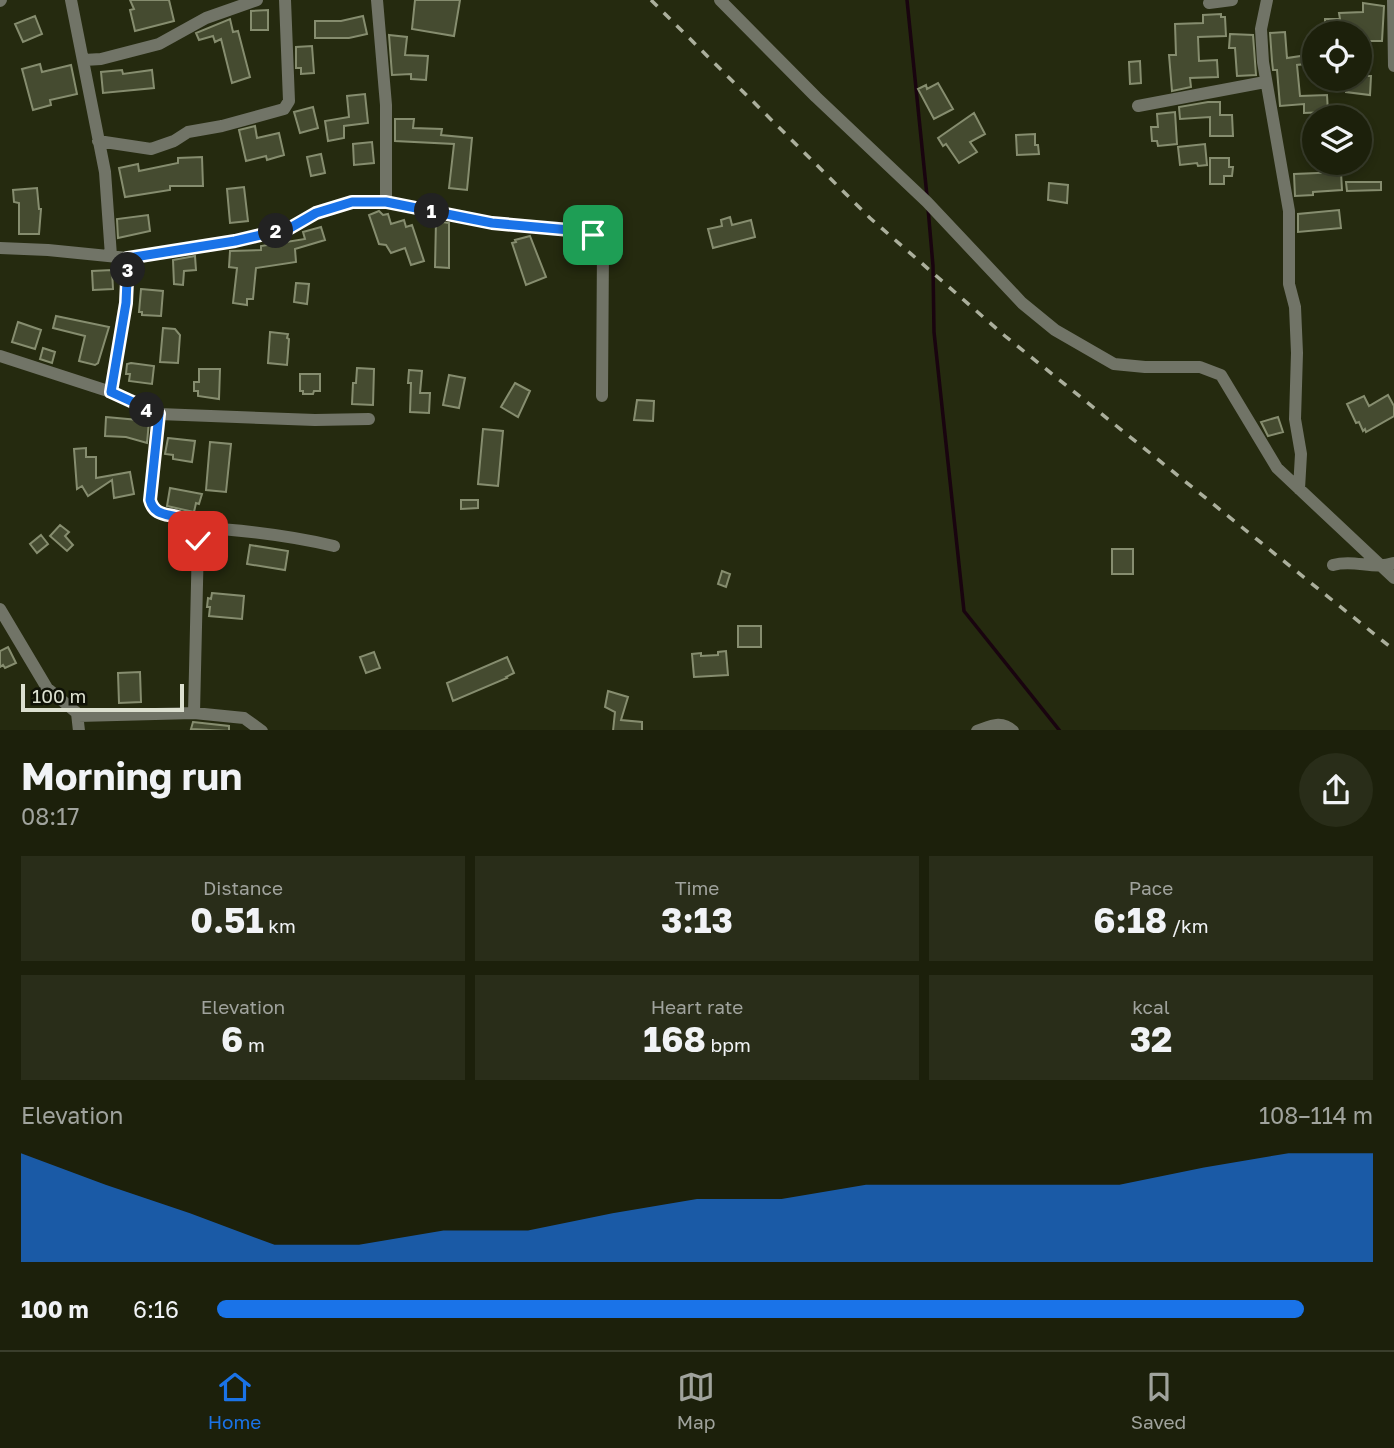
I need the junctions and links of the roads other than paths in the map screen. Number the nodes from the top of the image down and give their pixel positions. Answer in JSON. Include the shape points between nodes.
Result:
{"nodes":[{"id":1,"x":71,"y":0,"type":"edge"},
{"id":2,"x":257,"y":0,"type":"edge"},
{"id":3,"x":285,"y":0,"type":"edge"},
{"id":4,"x":377,"y":0,"type":"edge"},
{"id":5,"x":720,"y":0,"type":"edge"},
{"id":6,"x":1232,"y":0,"type":"edge"},
{"id":7,"x":1267,"y":0,"type":"edge"},
{"id":8,"x":1393,"y":0,"type":"edge"},
{"id":9,"x":1209,"y":3,"type":"dead end"},
{"id":10,"x":84,"y":60,"type":"junction"},
{"id":11,"x":1394,"y":66,"type":"edge"},
{"id":12,"x":1265,"y":82,"type":"junction"},
{"id":13,"x":1138,"y":106,"type":"dead end"},
{"id":14,"x":98,"y":141,"type":"junction"},
{"id":15,"x":386,"y":202,"type":"junction"},
{"id":16,"x":0,"y":248,"type":"edge"},
{"id":17,"x":111,"y":256,"type":"junction"},
{"id":18,"x":128,"y":258,"type":"junction"},
{"id":19,"x":0,"y":356,"type":"edge"},
{"id":20,"x":111,"y":392,"type":"junction"},
{"id":21,"x":602,"y":396,"type":"dead end"},
{"id":22,"x":159,"y":414,"type":"junction"},
{"id":23,"x":369,"y":419,"type":"dead end"},
{"id":24,"x":1299,"y":489,"type":"junction"},
{"id":25,"x":195,"y":527,"type":"junction"},
{"id":26,"x":334,"y":546,"type":"dead end"},
{"id":27,"x":1333,"y":565,"type":"dead end"},
{"id":28,"x":1388,"y":565,"type":"edge"},
{"id":29,"x":1394,"y":578,"type":"edge"},
{"id":30,"x":0,"y":609,"type":"edge"},
{"id":31,"x":5,"y":629,"type":"edge"},
{"id":32,"x":194,"y":713,"type":"junction"},
{"id":33,"x":78,"y":716,"type":"junction"},
{"id":34,"x":79,"y":730,"type":"edge"},
{"id":35,"x":262,"y":730,"type":"edge"},
{"id":36,"x":977,"y":730,"type":"edge"},
{"id":37,"x":1013,"y":730,"type":"edge"}],
"edges":[{"from":1,"to":10,"type":"street"},
{"from":2,"to":10,"type":"street","via":[[206,18],[159,44]]},
{"from":3,"to":14,"type":"street","via":[[289,101],[284,109],[188,132],[151,149]]},
{"from":4,"to":15,"type":"street","via":[[386,105]]},
{"from":5,"to":24,"type":"street","via":[[927,202],[1022,303],[1055,330],[1114,364],[1199,367],[1221,375],[1278,468]]},
{"from":6,"to":9,"type":"street"},
{"from":7,"to":12,"type":"street","via":[[1261,29]]},
{"from":8,"to":11,"type":"street"},
{"from":10,"to":14,"type":"street"},
{"from":12,"to":13,"type":"street"},
{"from":12,"to":24,"type":"street","via":[[1289,211]]},
{"from":14,"to":17,"type":"street"},
{"from":15,"to":18,"type":"street","via":[[352,202],[316,213],[290,228]]},
{"from":15,"to":21,"type":"street","via":[[492,223],[581,231],[599,240],[603,248]]},
{"from":16,"to":17,"type":"street"},
{"from":17,"to":18,"type":"street"},
{"from":18,"to":20,"type":"street","via":[[126,303]]},
{"from":19,"to":20,"type":"street"},
{"from":20,"to":22,"type":"street"},
{"from":22,"to":23,"type":"street"},
{"from":22,"to":25,"type":"street","via":[[151,507],[157,513],[186,519]]},
{"from":24,"to":28,"type":"street"},
{"from":25,"to":26,"type":"street"},
{"from":25,"to":32,"type":"street"},
{"from":27,"to":28,"type":"street"},
{"from":28,"to":29,"type":"street"},
{"from":30,"to":31,"type":"street"},
{"from":31,"to":33,"type":"street","via":[[47,688]]},
{"from":32,"to":33,"type":"street"},
{"from":32,"to":35,"type":"street","via":[[244,718]]},
{"from":33,"to":34,"type":"street"},
{"from":36,"to":37,"type":"street","via":[[995,724]]}]}
